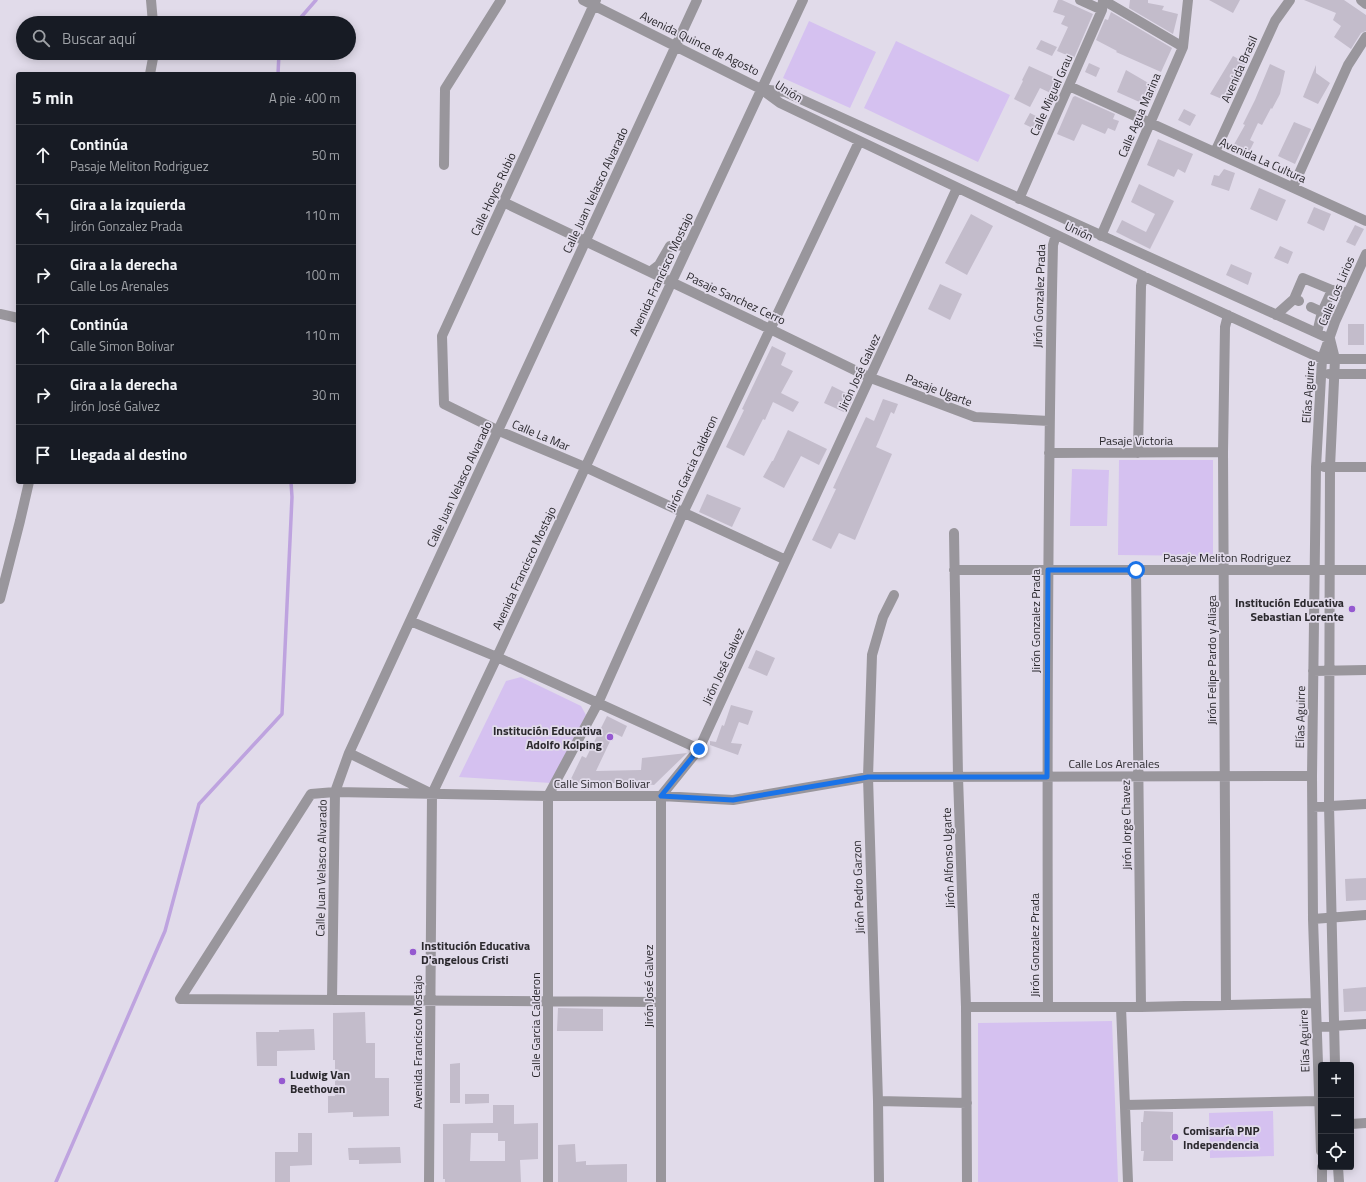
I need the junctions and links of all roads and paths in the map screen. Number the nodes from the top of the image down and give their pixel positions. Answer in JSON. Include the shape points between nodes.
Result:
{"nodes":[{"id":1,"x":151,"y":0,"type":"edge"},
{"id":2,"x":501,"y":0,"type":"edge"},
{"id":3,"x":583,"y":0,"type":"edge"},
{"id":4,"x":697,"y":0,"type":"edge"},
{"id":5,"x":803,"y":0,"type":"edge"},
{"id":6,"x":1080,"y":0,"type":"edge"},
{"id":7,"x":1188,"y":0,"type":"edge"},
{"id":8,"x":1290,"y":0,"type":"edge"},
{"id":9,"x":1361,"y":0,"type":"edge"},
{"id":10,"x":594,"y":3,"type":"edge"},
{"id":11,"x":1102,"y":3,"type":"edge"},
{"id":12,"x":1366,"y":4,"type":"edge"},
{"id":13,"x":152,"y":16,"type":"edge"},
{"id":14,"x":1366,"y":37,"type":"edge"},
{"id":15,"x":676,"y":46,"type":"junction"},
{"id":16,"x":1183,"y":47,"type":"junction"},
{"id":17,"x":153,"y":60,"type":"edge"},
{"id":18,"x":150,"y":72,"type":"edge"},
{"id":19,"x":1069,"y":86,"type":"junction"},
{"id":20,"x":762,"y":89,"type":"junction"},
{"id":21,"x":1150,"y":122,"type":"junction"},
{"id":22,"x":859,"y":142,"type":"junction"},
{"id":23,"x":1215,"y":152,"type":"junction"},
{"id":24,"x":444,"y":165,"type":"dead end"},
{"id":25,"x":1293,"y":187,"type":"junction"},
{"id":26,"x":957,"y":188,"type":"junction"},
{"id":27,"x":1019,"y":199,"type":"junction"},
{"id":28,"x":503,"y":202,"type":"junction"},
{"id":29,"x":1366,"y":221,"type":"edge"},
{"id":30,"x":1056,"y":234,"type":"junction"},
{"id":31,"x":1101,"y":236,"type":"junction"},
{"id":32,"x":585,"y":241,"type":"junction"},
{"id":33,"x":688,"y":245,"type":"junction"},
{"id":34,"x":1366,"y":254,"type":"edge"},
{"id":35,"x":650,"y":272,"type":"junction"},
{"id":36,"x":1143,"y":276,"type":"junction"},
{"id":37,"x":671,"y":282,"type":"junction"},
{"id":38,"x":1332,"y":290,"type":"junction"},
{"id":39,"x":1348,"y":293,"type":"junction"},
{"id":40,"x":1311,"y":307,"type":"dead end"},
{"id":41,"x":1322,"y":312,"type":"junction"},
{"id":42,"x":0,"y":314,"type":"edge"},
{"id":43,"x":1228,"y":315,"type":"junction"},
{"id":44,"x":1276,"y":315,"type":"junction"},
{"id":45,"x":16,"y":318,"type":"edge"},
{"id":46,"x":1335,"y":322,"type":"junction"},
{"id":47,"x":770,"y":329,"type":"junction"},
{"id":48,"x":1317,"y":333,"type":"junction"},
{"id":49,"x":1330,"y":339,"type":"junction"},
{"id":50,"x":1322,"y":359,"type":"junction"},
{"id":51,"x":1335,"y":359,"type":"junction"},
{"id":52,"x":1366,"y":360,"type":"edge"},
{"id":53,"x":1321,"y":374,"type":"junction"},
{"id":54,"x":1335,"y":374,"type":"junction"},
{"id":55,"x":1366,"y":374,"type":"edge"},
{"id":56,"x":871,"y":378,"type":"junction"},
{"id":57,"x":444,"y":404,"type":"joint"},
{"id":58,"x":1049,"y":422,"type":"junction"},
{"id":59,"x":499,"y":431,"type":"junction"},
{"id":60,"x":1223,"y":452,"type":"junction"},
{"id":61,"x":1049,"y":453,"type":"junction"},
{"id":62,"x":1138,"y":453,"type":"junction"},
{"id":63,"x":1316,"y":467,"type":"junction"},
{"id":64,"x":1330,"y":467,"type":"junction"},
{"id":65,"x":584,"y":468,"type":"junction"},
{"id":66,"x":1366,"y":468,"type":"edge"},
{"id":67,"x":29,"y":484,"type":"edge"},
{"id":68,"x":682,"y":513,"type":"junction"},
{"id":69,"x":954,"y":534,"type":"dead end"},
{"id":70,"x":786,"y":560,"type":"junction"},
{"id":71,"x":954,"y":570,"type":"junction"},
{"id":72,"x":1048,"y":570,"type":"junction"},
{"id":73,"x":1136,"y":570,"type":"junction"},
{"id":74,"x":1224,"y":570,"type":"junction"},
{"id":75,"x":1314,"y":570,"type":"junction"},
{"id":76,"x":1331,"y":570,"type":"junction"},
{"id":77,"x":1366,"y":570,"type":"edge"},
{"id":78,"x":894,"y":595,"type":"dead end"},
{"id":79,"x":0,"y":600,"type":"edge"},
{"id":80,"x":410,"y":621,"type":"junction"},
{"id":81,"x":497,"y":657,"type":"junction"},
{"id":82,"x":1366,"y":670,"type":"edge"},
{"id":83,"x":1313,"y":671,"type":"junction"},
{"id":84,"x":1329,"y":671,"type":"junction"},
{"id":85,"x":598,"y":703,"type":"junction"},
{"id":86,"x":699,"y":749,"type":"junction"},
{"id":87,"x":349,"y":753,"type":"junction"},
{"id":88,"x":1138,"y":776,"type":"junction"},
{"id":89,"x":1225,"y":776,"type":"junction"},
{"id":90,"x":1312,"y":776,"type":"junction"},
{"id":91,"x":868,"y":777,"type":"junction"},
{"id":92,"x":958,"y":777,"type":"junction"},
{"id":93,"x":1047,"y":777,"type":"junction"},
{"id":94,"x":335,"y":792,"type":"junction"},
{"id":95,"x":432,"y":794,"type":"junction"},
{"id":96,"x":548,"y":796,"type":"junction"},
{"id":97,"x":661,"y":796,"type":"junction"},
{"id":98,"x":1366,"y":804,"type":"edge"},
{"id":99,"x":1329,"y":805,"type":"junction"},
{"id":100,"x":1313,"y":807,"type":"junction"},
{"id":101,"x":1366,"y":915,"type":"edge"},
{"id":102,"x":1331,"y":917,"type":"junction"},
{"id":103,"x":1313,"y":919,"type":"junction"},
{"id":104,"x":332,"y":1000,"type":"junction"},
{"id":105,"x":430,"y":1000,"type":"junction"},
{"id":106,"x":548,"y":1001,"type":"junction"},
{"id":107,"x":661,"y":1002,"type":"junction"},
{"id":108,"x":1316,"y":1002,"type":"junction"},
{"id":109,"x":1226,"y":1005,"type":"junction"},
{"id":110,"x":966,"y":1007,"type":"junction"},
{"id":111,"x":1048,"y":1007,"type":"junction"},
{"id":112,"x":1121,"y":1007,"type":"junction"},
{"id":113,"x":1141,"y":1007,"type":"junction"},
{"id":114,"x":1366,"y":1024,"type":"edge"},
{"id":115,"x":1334,"y":1025,"type":"junction"},
{"id":116,"x":1317,"y":1027,"type":"junction"},
{"id":117,"x":1335,"y":1062,"type":"edge"},
{"id":118,"x":1319,"y":1098,"type":"edge"},
{"id":119,"x":878,"y":1101,"type":"junction"},
{"id":120,"x":1318,"y":1101,"type":"edge"},
{"id":121,"x":967,"y":1104,"type":"junction"},
{"id":122,"x":1126,"y":1105,"type":"junction"},
{"id":123,"x":1366,"y":1123,"type":"edge"},
{"id":124,"x":1354,"y":1124,"type":"edge"},
{"id":125,"x":1322,"y":1170,"type":"edge"},
{"id":126,"x":1338,"y":1170,"type":"edge"},
{"id":127,"x":429,"y":1182,"type":"edge"},
{"id":128,"x":548,"y":1182,"type":"edge"},
{"id":129,"x":661,"y":1182,"type":"edge"},
{"id":130,"x":880,"y":1182,"type":"edge"},
{"id":131,"x":968,"y":1182,"type":"edge"},
{"id":132,"x":1128,"y":1182,"type":"edge"},
{"id":133,"x":1322,"y":1182,"type":"edge"},
{"id":134,"x":1339,"y":1182,"type":"edge"}],
"edges":[{"from":1,"to":13,"type":"street"},
{"from":2,"to":24,"type":"street","via":[[445,89]]},
{"from":3,"to":10,"type":"street","name":"Avenida Quince de Agosto"},
{"from":4,"to":15,"type":"street","name":"Calle Juan Velasco Alvarado"},
{"from":5,"to":20,"type":"street","name":"Avenida Francisco Mostajo"},
{"from":6,"to":11,"type":"street"},
{"from":7,"to":16,"type":"street","name":"Calle Agua Marina"},
{"from":8,"to":23,"type":"street","name":"Avenida Brasil","via":[[1275,21]]},
{"from":9,"to":12,"type":"street"},
{"from":10,"to":15,"type":"street","name":"Avenida Quince de Agosto"},
{"from":10,"to":28,"type":"street","name":"Calle Hoyos Rubio"},
{"from":11,"to":16,"type":"street"},
{"from":11,"to":19,"type":"street","name":"Calle Miguel Grau"},
{"from":14,"to":25,"type":"street","via":[[1348,65]]},
{"from":15,"to":20,"type":"street","name":"Avenida Quince de Agosto"},
{"from":15,"to":32,"type":"street","name":"Calle Juan Velasco Alvarado"},
{"from":16,"to":21,"type":"street","name":"Calle Agua Marina"},
{"from":17,"to":18,"type":"street"},
{"from":19,"to":21,"type":"street","name":"Avenida La Cultura"},
{"from":19,"to":27,"type":"street","name":"Calle Miguel Grau"},
{"from":20,"to":22,"type":"street","name":"Unión","via":[[780,103]]},
{"from":20,"to":27,"type":"street","name":"Unión","via":[[784,92]]},
{"from":20,"to":33,"type":"street","name":"Avenida Francisco Mostajo"},
{"from":21,"to":23,"type":"street","name":"Avenida La Cultura"},
{"from":21,"to":31,"type":"street","name":"Calle Agua Marina"},
{"from":22,"to":26,"type":"street","name":"Unión"},
{"from":22,"to":47,"type":"street","name":"Jirón Garcia Calderon"},
{"from":23,"to":25,"type":"street","name":"Avenida La Cultura"},
{"from":25,"to":29,"type":"street","name":"Avenida La Cultura"},
{"from":26,"to":30,"type":"street","name":"Unión"},
{"from":26,"to":56,"type":"street","name":"Jirón José Galvez"},
{"from":27,"to":31,"type":"street","name":"Unión"},
{"from":28,"to":32,"type":"street","name":"Pasaje Sanchez Cerro"},
{"from":28,"to":57,"type":"street","name":"Calle Hoyos Rubio","via":[[442,336]]},
{"from":30,"to":36,"type":"street","name":"Unión"},
{"from":30,"to":58,"type":"street","name":"Jirón Gonzalez Prada","via":[[1053,245]]},
{"from":31,"to":44,"type":"street","name":"Unión"},
{"from":32,"to":35,"type":"street","name":"Pasaje Sanchez Cerro"},
{"from":32,"to":59,"type":"street","name":"Calle Juan Velasco Alvarado"},
{"from":33,"to":35,"type":"street","via":[[670,246],[659,265]]},
{"from":33,"to":37,"type":"street","name":"Avenida Francisco Mostajo"},
{"from":34,"to":39,"type":"street","name":"Calle Los Lirios"},
{"from":35,"to":37,"type":"street","name":"Pasaje Sanchez Cerro"},
{"from":36,"to":43,"type":"street","name":"Unión"},
{"from":36,"to":62,"type":"street"},
{"from":37,"to":47,"type":"street","name":"Pasaje Sanchez Cerro"},
{"from":37,"to":65,"type":"street","name":"Avenida Francisco Mostajo"},
{"from":38,"to":39,"type":"street"},
{"from":38,"to":41,"type":"street"},
{"from":38,"to":44,"type":"street","via":[[1303,278],[1296,300]]},
{"from":39,"to":46,"type":"street","name":"Calle Los Lirios"},
{"from":40,"to":41,"type":"street"},
{"from":41,"to":46,"type":"street"},
{"from":41,"to":48,"type":"street"},
{"from":42,"to":45,"type":"street"},
{"from":43,"to":50,"type":"street","name":"Unión"},
{"from":43,"to":60,"type":"street","name":"Jirón Felipe Pardo y Aliaga","via":[[1225,327]]},
{"from":44,"to":48,"type":"street","name":"Unión"},
{"from":46,"to":49,"type":"street","name":"Calle Los Lirios"},
{"from":47,"to":56,"type":"street","name":"Pasaje Sanchez Cerro"},
{"from":47,"to":68,"type":"street","name":"Jirón Garcia Calderon"},
{"from":48,"to":49,"type":"street","name":"Unión"},
{"from":49,"to":50,"type":"street","name":"Elías Aguirre"},
{"from":49,"to":51,"type":"street","name":"Elías Aguirre"},
{"from":50,"to":51,"type":"street"},
{"from":50,"to":53,"type":"street","name":"Elías Aguirre"},
{"from":51,"to":52,"type":"street"},
{"from":51,"to":54,"type":"street","name":"Elías Aguirre"},
{"from":53,"to":54,"type":"street"},
{"from":53,"to":63,"type":"street","name":"Elías Aguirre"},
{"from":54,"to":55,"type":"street"},
{"from":54,"to":64,"type":"street","name":"Elías Aguirre"},
{"from":56,"to":58,"type":"street","name":"Pasaje Ugarte","via":[[975,418]]},
{"from":56,"to":70,"type":"street","name":"Jirón José Galvez"},
{"from":57,"to":59,"type":"street","name":"Calle La Mar"},
{"from":58,"to":61,"type":"street","name":"Jirón Gonzalez Prada"},
{"from":59,"to":65,"type":"street","name":"Calle La Mar"},
{"from":59,"to":80,"type":"street","name":"Calle Juan Velasco Alvarado"},
{"from":60,"to":62,"type":"street","name":"Pasaje Victoria"},
{"from":60,"to":74,"type":"street","name":"Jirón Felipe Pardo y Aliaga"},
{"from":61,"to":62,"type":"street","name":"Pasaje Victoria"},
{"from":61,"to":72,"type":"street","name":"Jirón Gonzalez Prada"},
{"from":63,"to":64,"type":"street"},
{"from":63,"to":75,"type":"street","name":"Elías Aguirre"},
{"from":64,"to":66,"type":"street"},
{"from":64,"to":76,"type":"street","name":"Elías Aguirre"},
{"from":65,"to":68,"type":"street","name":"Calle La Mar"},
{"from":65,"to":81,"type":"street","name":"Avenida Francisco Mostajo"},
{"from":67,"to":79,"type":"street"},
{"from":68,"to":70,"type":"street","name":"Calle La Mar"},
{"from":68,"to":85,"type":"street","name":"Jirón Garcia Calderon"},
{"from":69,"to":71,"type":"street","name":"Jirón Alfonso Ugarte"},
{"from":70,"to":86,"type":"street","name":"Jirón José Galvez"},
{"from":71,"to":72,"type":"street","name":"Pasaje Meliton Rodriguez"},
{"from":71,"to":92,"type":"street","name":"Jirón Alfonso Ugarte"},
{"from":72,"to":73,"type":"street","name":"Pasaje Meliton Rodriguez"},
{"from":72,"to":93,"type":"street","name":"Jirón Gonzalez Prada"},
{"from":73,"to":74,"type":"street","name":"Pasaje Meliton Rodriguez"},
{"from":73,"to":88,"type":"street","name":"Jirón Jorge Chavez"},
{"from":74,"to":75,"type":"street","name":"Pasaje Meliton Rodriguez"},
{"from":74,"to":89,"type":"street","name":"Jirón Felipe Pardo y Aliaga"},
{"from":75,"to":76,"type":"street","name":"Pasaje Meliton Rodriguez"},
{"from":75,"to":83,"type":"street","name":"Elías Aguirre"},
{"from":76,"to":77,"type":"street","name":"Pasaje Meliton Rodriguez"},
{"from":76,"to":84,"type":"street","name":"Elías Aguirre"},
{"from":78,"to":91,"type":"street","name":"Jirón Pedro Garzon","via":[[883,616],[872,655]]},
{"from":80,"to":81,"type":"street"},
{"from":80,"to":87,"type":"street","name":"Calle Juan Velasco Alvarado"},
{"from":81,"to":85,"type":"street"},
{"from":81,"to":95,"type":"street","name":"Avenida Francisco Mostajo"},
{"from":82,"to":84,"type":"street"},
{"from":83,"to":84,"type":"street"},
{"from":83,"to":90,"type":"street","name":"Elías Aguirre"},
{"from":84,"to":99,"type":"street","name":"Elías Aguirre"},
{"from":85,"to":86,"type":"street"},
{"from":85,"to":96,"type":"street","name":"Jirón Garcia Calderon"},
{"from":86,"to":97,"type":"street","name":"Jirón José Galvez"},
{"from":87,"to":94,"type":"street","name":"Calle Juan Velasco Alvarado"},
{"from":87,"to":95,"type":"street"},
{"from":88,"to":89,"type":"street","name":"Calle Los Arenales"},
{"from":88,"to":93,"type":"street","name":"Calle Los Arenales"},
{"from":88,"to":113,"type":"street","name":"Jirón Jorge Chavez"},
{"from":89,"to":90,"type":"street","name":"Calle Los Arenales"},
{"from":89,"to":109,"type":"street","name":"Jirón Felipe Pardo y Aliaga"},
{"from":90,"to":100,"type":"street","name":"Elías Aguirre"},
{"from":91,"to":92,"type":"street","name":"Calle Los Arenales"},
{"from":91,"to":97,"type":"street","name":"Calle Simon Bolivar","via":[[733,800]]},
{"from":91,"to":119,"type":"street","name":"Jirón Pedro Garzon"},
{"from":92,"to":93,"type":"street","name":"Calle Los Arenales"},
{"from":92,"to":110,"type":"street","name":"Jirón Alfonso Ugarte"},
{"from":93,"to":111,"type":"street","name":"Jirón Gonzalez Prada"},
{"from":94,"to":95,"type":"street","name":"Calle Simon Bolivar"},
{"from":94,"to":104,"type":"street","name":"Calle Juan Velasco Alvarado"},
{"from":94,"to":104,"type":"street","name":"Calle Simon Bolivar","via":[[312,794],[180,999]]},
{"from":95,"to":96,"type":"street","name":"Calle Simon Bolivar"},
{"from":95,"to":105,"type":"street","name":"Avenida Francisco Mostajo"},
{"from":96,"to":97,"type":"street","name":"Calle Simon Bolivar"},
{"from":96,"to":106,"type":"street","name":"Calle Garcia Calderon"},
{"from":97,"to":107,"type":"street","name":"Jirón José Galvez"},
{"from":98,"to":99,"type":"street"},
{"from":99,"to":100,"type":"street"},
{"from":99,"to":102,"type":"street","name":"Elías Aguirre"},
{"from":100,"to":103,"type":"street","name":"Elías Aguirre"},
{"from":101,"to":102,"type":"street"},
{"from":102,"to":103,"type":"street"},
{"from":102,"to":115,"type":"street","name":"Elías Aguirre"},
{"from":103,"to":108,"type":"street","name":"Elías Aguirre"},
{"from":104,"to":105,"type":"street"},
{"from":105,"to":106,"type":"street"},
{"from":105,"to":127,"type":"street","name":"Avenida Francisco Mostajo"},
{"from":106,"to":107,"type":"street"},
{"from":106,"to":128,"type":"street","name":"Calle Garcia Calderon"},
{"from":107,"to":129,"type":"street","name":"Jirón José Galvez"},
{"from":108,"to":109,"type":"street"},
{"from":108,"to":116,"type":"street","name":"Elías Aguirre"},
{"from":109,"to":113,"type":"street"},
{"from":110,"to":111,"type":"street"},
{"from":110,"to":121,"type":"street","name":"Jirón Alfonso Ugarte"},
{"from":111,"to":112,"type":"street"},
{"from":112,"to":113,"type":"street"},
{"from":112,"to":122,"type":"street"},
{"from":114,"to":115,"type":"street"},
{"from":115,"to":116,"type":"street"},
{"from":115,"to":117,"type":"street","name":"Elías Aguirre"},
{"from":116,"to":118,"type":"street","name":"Elías Aguirre"},
{"from":119,"to":121,"type":"street"},
{"from":119,"to":130,"type":"street","name":"Jirón Pedro Garzon"},
{"from":120,"to":122,"type":"street"},
{"from":121,"to":131,"type":"street","name":"Jirón Alfonso Ugarte"},
{"from":122,"to":132,"type":"street"},
{"from":123,"to":124,"type":"street"},
{"from":125,"to":133,"type":"street"},
{"from":126,"to":134,"type":"street"}]}
